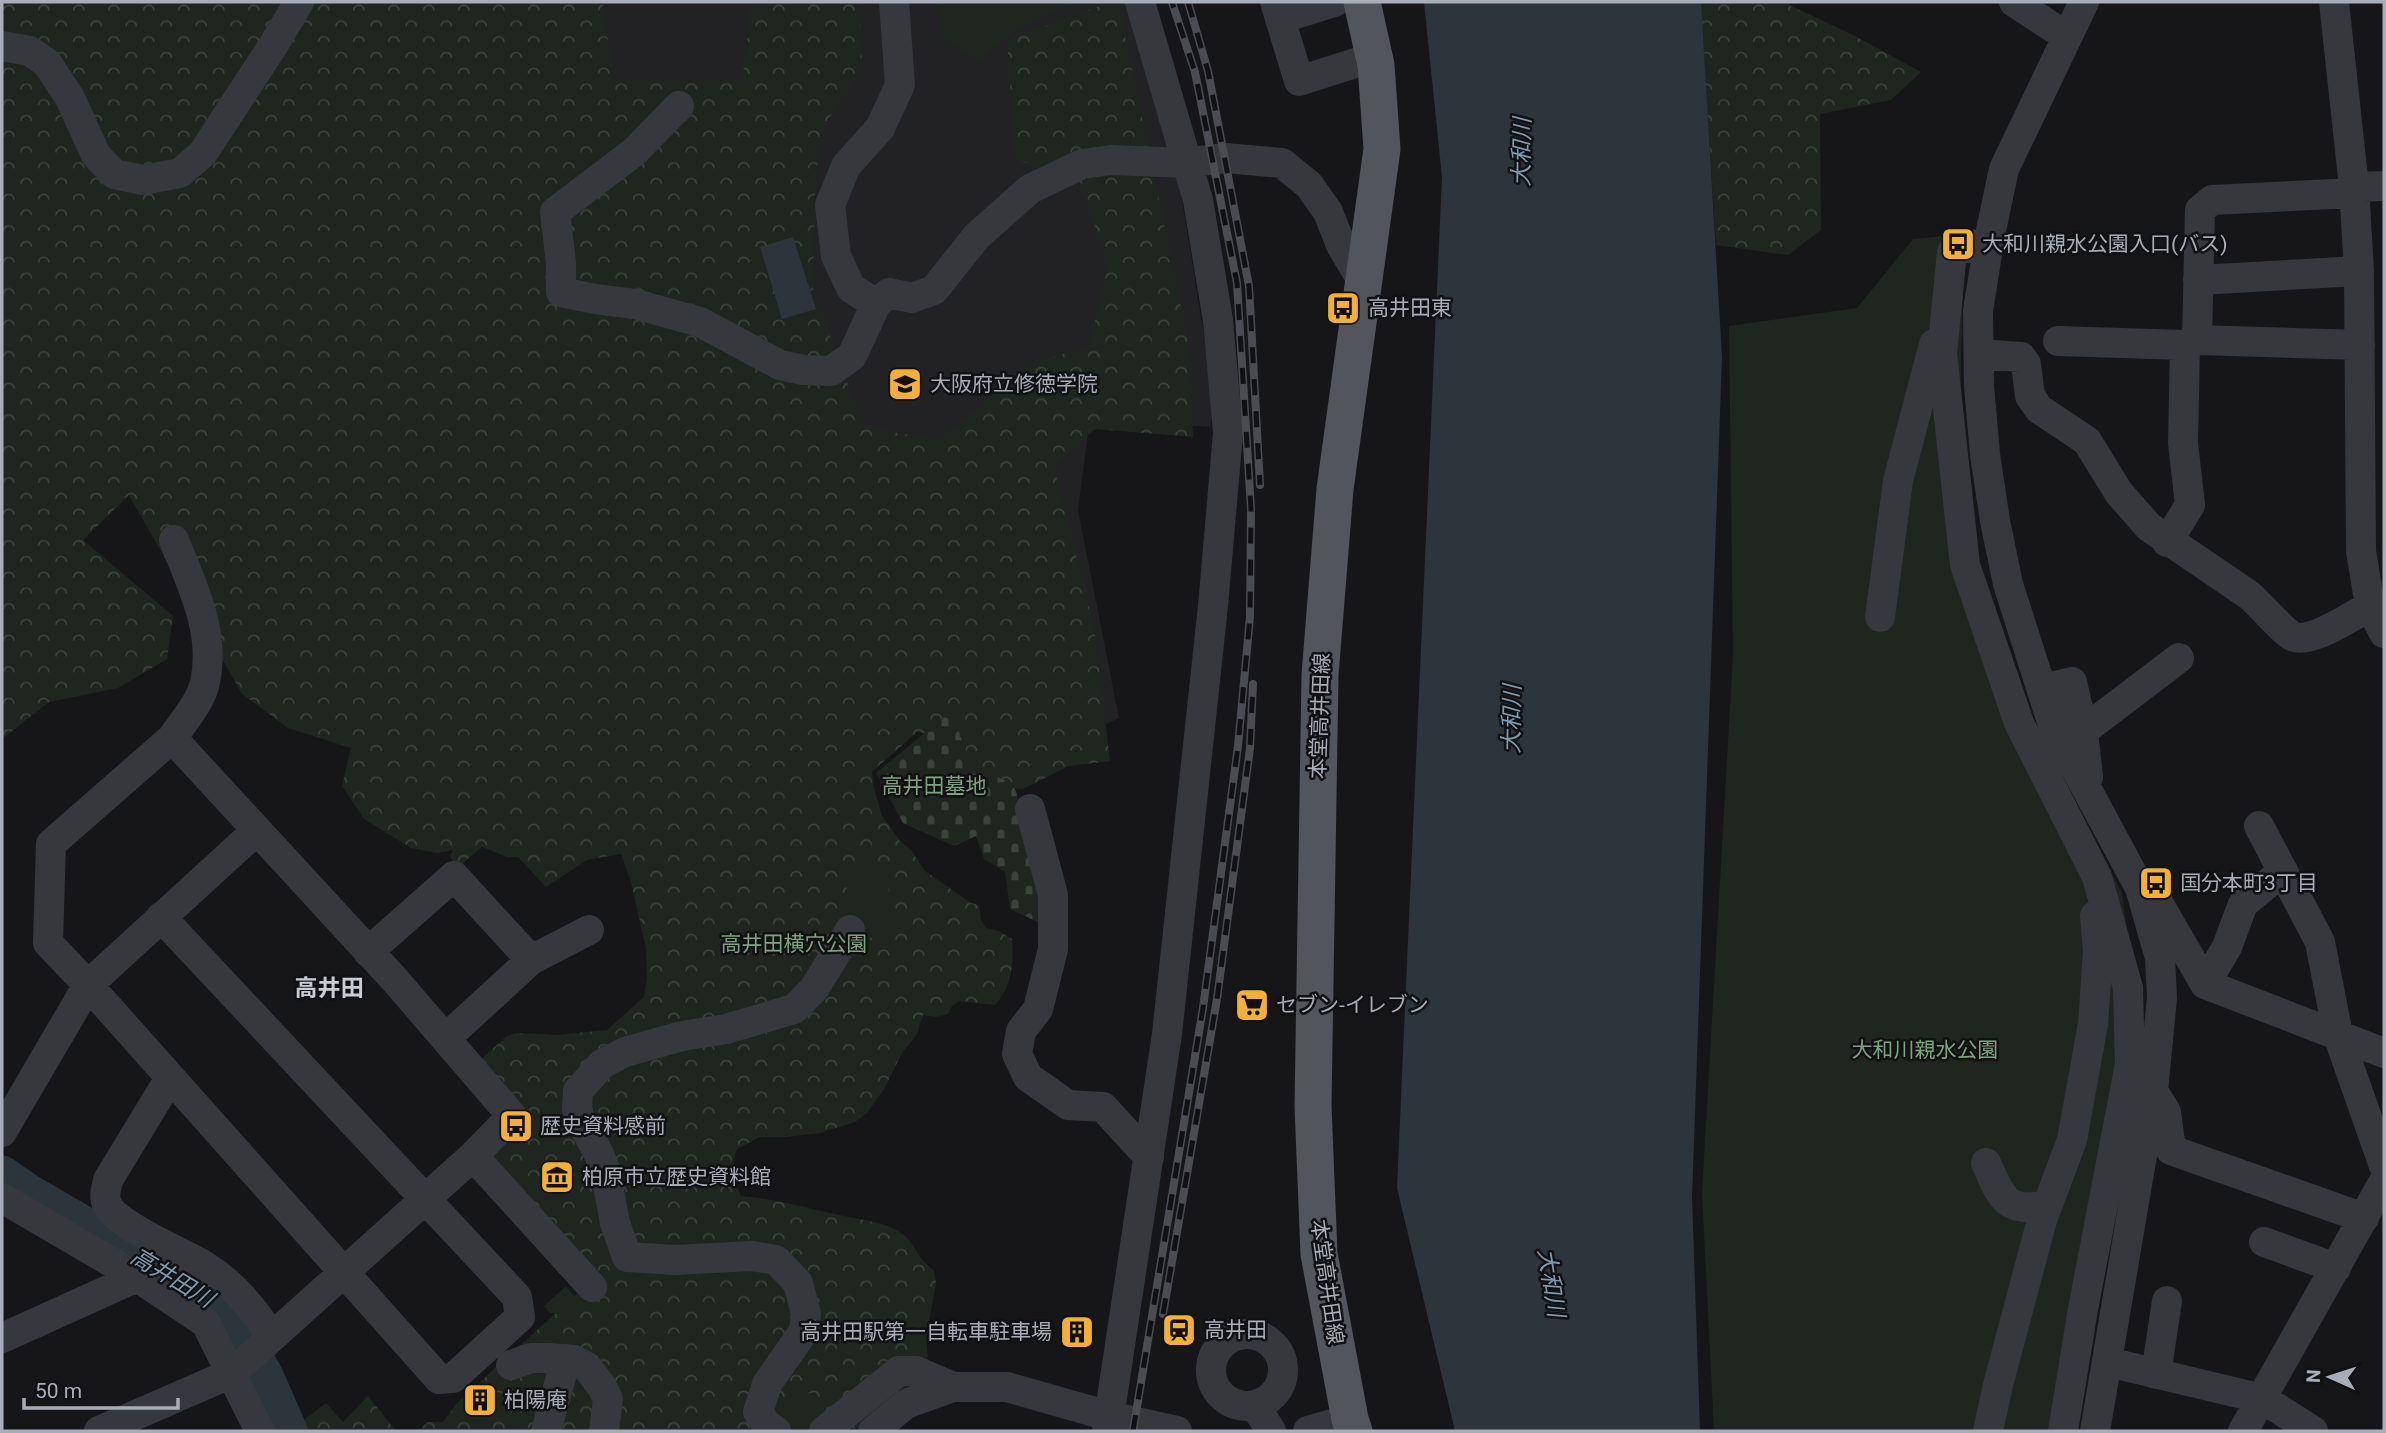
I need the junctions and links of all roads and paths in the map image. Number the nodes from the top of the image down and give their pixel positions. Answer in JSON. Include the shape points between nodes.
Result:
{"nodes":[{"id":1,"x":299,"y":2,"type":"edge"},
{"id":2,"x":894,"y":2,"type":"edge"},
{"id":3,"x":1140,"y":2,"type":"edge"},
{"id":4,"x":1334,"y":2,"type":"edge"},
{"id":5,"x":1362,"y":2,"type":"edge"},
{"id":6,"x":2014,"y":2,"type":"edge"},
{"id":7,"x":2084,"y":2,"type":"edge"},
{"id":8,"x":2334,"y":2,"type":"edge"},
{"id":9,"x":1277,"y":10,"type":"edge"},
{"id":10,"x":2066,"y":36,"type":"junction"},
{"id":11,"x":2,"y":46,"type":"edge"},
{"id":12,"x":1374,"y":57,"type":"junction"},
{"id":13,"x":680,"y":106,"type":"dead end"},
{"id":14,"x":1186,"y":163,"type":"junction"},
{"id":15,"x":2384,"y":186,"type":"edge"},
{"id":16,"x":2354,"y":190,"type":"junction"},
{"id":17,"x":1989,"y":241,"type":"junction"},
{"id":18,"x":2359,"y":271,"type":"junction"},
{"id":19,"x":2198,"y":280,"type":"junction"},
{"id":20,"x":1364,"y":284,"type":"junction"},
{"id":21,"x":1948,"y":290,"type":"junction"},
{"id":22,"x":876,"y":304,"type":"junction"},
{"id":23,"x":2368,"y":336,"type":"edge"},
{"id":24,"x":2058,"y":341,"type":"dead end"},
{"id":25,"x":2191,"y":343,"type":"junction"},
{"id":26,"x":1979,"y":354,"type":"junction"},
{"id":27,"x":174,"y":540,"type":"dead end"},
{"id":28,"x":2168,"y":542,"type":"junction"},
{"id":29,"x":2373,"y":550,"type":"edge"},
{"id":30,"x":2370,"y":606,"type":"junction"},
{"id":31,"x":1880,"y":617,"type":"dead end"},
{"id":32,"x":2384,"y":633,"type":"edge"},
{"id":33,"x":2179,"y":658,"type":"dead end"},
{"id":34,"x":2042,"y":689,"type":"junction"},
{"id":35,"x":2083,"y":731,"type":"junction"},
{"id":36,"x":172,"y":738,"type":"junction"},
{"id":37,"x":2090,"y":795,"type":"junction"},
{"id":38,"x":1030,"y":809,"type":"dead end"},
{"id":39,"x":2259,"y":826,"type":"dead end"},
{"id":40,"x":256,"y":831,"type":"junction"},
{"id":41,"x":2283,"y":871,"type":"junction"},
{"id":42,"x":2097,"y":877,"type":"junction"},
{"id":43,"x":2140,"y":888,"type":"junction"},
{"id":44,"x":161,"y":917,"type":"junction"},
{"id":45,"x":589,"y":930,"type":"dead end"},
{"id":46,"x":850,"y":930,"type":"dead end"},
{"id":47,"x":368,"y":952,"type":"junction"},
{"id":48,"x":531,"y":960,"type":"junction"},
{"id":49,"x":2205,"y":984,"type":"junction"},
{"id":50,"x":88,"y":985,"type":"junction"},
{"id":51,"x":2338,"y":1035,"type":"junction"},
{"id":52,"x":446,"y":1038,"type":"junction"},
{"id":53,"x":2384,"y":1053,"type":"edge"},
{"id":54,"x":170,"y":1078,"type":"junction"},
{"id":55,"x":2153,"y":1091,"type":"junction"},
{"id":56,"x":2,"y":1132,"type":"edge"},
{"id":57,"x":473,"y":1156,"type":"junction"},
{"id":58,"x":1149,"y":1157,"type":"junction"},
{"id":59,"x":1986,"y":1163,"type":"dead end"},
{"id":60,"x":2384,"y":1166,"type":"edge"},
{"id":61,"x":2384,"y":1181,"type":"edge"},
{"id":62,"x":2,"y":1198,"type":"edge"},
{"id":63,"x":426,"y":1198,"type":"junction"},
{"id":64,"x":2048,"y":1205,"type":"junction"},
{"id":65,"x":2364,"y":1218,"type":"junction"},
{"id":66,"x":2264,"y":1242,"type":"dead end"},
{"id":67,"x":2336,"y":1268,"type":"junction"},
{"id":68,"x":342,"y":1273,"type":"junction"},
{"id":69,"x":137,"y":1277,"type":"junction"},
{"id":70,"x":592,"y":1287,"type":"dead end"},
{"id":71,"x":2167,"y":1301,"type":"dead end"},
{"id":72,"x":2,"y":1338,"type":"edge"},
{"id":73,"x":253,"y":1354,"type":"junction"},
{"id":74,"x":566,"y":1359,"type":"junction"},
{"id":75,"x":2108,"y":1362,"type":"junction"},
{"id":76,"x":511,"y":1365,"type":"dead end"},
{"id":77,"x":2156,"y":1374,"type":"junction"},
{"id":78,"x":953,"y":1387,"type":"junction"},
{"id":79,"x":2263,"y":1399,"type":"junction"},
{"id":80,"x":1108,"y":1424,"type":"edge"},
{"id":81,"x":762,"y":1425,"type":"edge"},
{"id":82,"x":1352,"y":1425,"type":"edge"},
{"id":83,"x":99,"y":1431,"type":"edge"},
{"id":84,"x":260,"y":1431,"type":"edge"},
{"id":85,"x":546,"y":1431,"type":"edge"},
{"id":86,"x":604,"y":1431,"type":"edge"},
{"id":87,"x":824,"y":1431,"type":"edge"},
{"id":88,"x":873,"y":1431,"type":"edge"},
{"id":89,"x":1177,"y":1431,"type":"edge"},
{"id":90,"x":1308,"y":1431,"type":"edge"},
{"id":91,"x":1989,"y":1431,"type":"edge"},
{"id":92,"x":2063,"y":1431,"type":"edge"},
{"id":93,"x":2095,"y":1431,"type":"edge"},
{"id":94,"x":2243,"y":1431,"type":"edge"},
{"id":95,"x":2313,"y":1431,"type":"edge"}],
"edges":[{"from":1,"to":11,"type":"street","via":[[203,153],[180,173],[143,180],[114,174],[96,155],[70,98],[47,63],[30,51]]},
{"from":2,"to":22,"type":"street","via":[[900,85],[880,128],[846,166],[830,205],[836,256],[851,288]]},
{"from":3,"to":14,"type":"street"},
{"from":4,"to":9,"type":"street"},
{"from":5,"to":12,"type":"main road","name":"本堂高井田線"},
{"from":6,"to":10,"type":"street"},
{"from":7,"to":10,"type":"street"},
{"from":8,"to":16,"type":"street"},
{"from":9,"to":12,"type":"street","via":[[1299,81]]},
{"from":10,"to":17,"type":"street","via":[[2004,169]]},
{"from":12,"to":20,"type":"main road","name":"本堂高井田線","via":[[1382,149]]},
{"from":13,"to":22,"type":"street","via":[[634,152],[555,212],[562,292],[635,304],[701,322],[780,365],[803,370],[831,371],[852,356]]},
{"from":14,"to":20,"type":"street","via":[[1225,158],[1282,163],[1309,185],[1328,212]]},
{"from":14,"to":22,"type":"street","via":[[1111,160],[1082,164],[1030,188],[977,236],[934,290],[912,298],[889,293]]},
{"from":14,"to":58,"type":"street","via":[[1198,200],[1218,320],[1228,433],[1167,1034]]},
{"from":15,"to":16,"type":"street"},
{"from":16,"to":18,"type":"street"},
{"from":16,"to":19,"type":"street","via":[[2212,201],[2200,210]]},
{"from":17,"to":21,"type":"street","via":[[1952,252]]},
{"from":17,"to":26,"type":"street","via":[[1978,311]]},
{"from":18,"to":19,"type":"street"},
{"from":18,"to":23,"type":"street"},
{"from":19,"to":25,"type":"street"},
{"from":20,"to":82,"type":"main road","name":"本堂高井田線","via":[[1335,489],[1320,675],[1313,1092],[1319,1254]]},
{"from":21,"to":31,"type":"street","via":[[1898,481]]},
{"from":21,"to":42,"type":"street","via":[[1942,354],[1965,565],[2019,723]]},
{"from":23,"to":25,"type":"street"},
{"from":23,"to":29,"type":"street"},
{"from":24,"to":25,"type":"street"},
{"from":25,"to":28,"type":"street","via":[[2183,443],[2190,505]]},
{"from":26,"to":28,"type":"street","via":[[2021,357],[2026,363],[2030,396],[2039,409],[2088,441],[2119,493]]},
{"from":26,"to":34,"type":"street","via":[[1985,454],[1995,521],[2007,584]]},
{"from":27,"to":36,"type":"street","via":[[200,603],[208,653],[205,684]]},
{"from":28,"to":30,"type":"street","via":[[2249,595],[2294,637],[2323,631]]},
{"from":29,"to":30,"type":"street"},
{"from":30,"to":32,"type":"street"},
{"from":33,"to":35,"type":"street"},
{"from":34,"to":35,"type":"street","via":[[2072,682]]},
{"from":34,"to":37,"type":"street","via":[[2054,727]]},
{"from":35,"to":37,"type":"street"},
{"from":36,"to":40,"type":"street"},
{"from":36,"to":50,"type":"street","via":[[51,844],[48,943]]},
{"from":37,"to":43,"type":"street"},
{"from":38,"to":58,"type":"street","via":[[1053,895],[1052,949],[1038,1009],[1021,1031],[1017,1054],[1028,1077],[1068,1105],[1103,1107]]},
{"from":39,"to":41,"type":"street"},
{"from":40,"to":44,"type":"street"},
{"from":40,"to":47,"type":"street"},
{"from":41,"to":49,"type":"street","via":[[2243,904],[2227,947]]},
{"from":41,"to":51,"type":"street","via":[[2320,942]]},
{"from":42,"to":64,"type":"street","via":[[2093,1024],[2072,1140]]},
{"from":42,"to":92,"type":"street","via":[[2128,988],[2130,1063]]},
{"from":43,"to":49,"type":"street","via":[[2153,894]]},
{"from":43,"to":55,"type":"street","via":[[2160,958]]},
{"from":44,"to":50,"type":"street"},
{"from":44,"to":63,"type":"street"},
{"from":45,"to":48,"type":"street"},
{"from":46,"to":81,"type":"street","via":[[814,989],[794,1009],[625,1052],[602,1065],[578,1091],[580,1122],[599,1154],[627,1257],[752,1256],[776,1260],[798,1283],[806,1314],[804,1331],[767,1384]]},
{"from":47,"to":48,"type":"street","via":[[454,876]]},
{"from":47,"to":52,"type":"street"},
{"from":48,"to":52,"type":"street"},
{"from":49,"to":51,"type":"street"},
{"from":50,"to":54,"type":"street"},
{"from":50,"to":56,"type":"street"},
{"from":51,"to":53,"type":"street"},
{"from":51,"to":60,"type":"street"},
{"from":52,"to":57,"type":"street","via":[[512,1116]]},
{"from":54,"to":68,"type":"street"},
{"from":54,"to":73,"type":"street","via":[[108,1180],[106,1205],[126,1223],[206,1266],[234,1287]]},
{"from":55,"to":65,"type":"street","via":[[2166,1112],[2171,1150]]},
{"from":55,"to":75,"type":"street"},
{"from":57,"to":63,"type":"street"},
{"from":57,"to":70,"type":"street"},
{"from":58,"to":80,"type":"street"},
{"from":59,"to":64,"type":"street","via":[[2001,1197],[2026,1210]]},
{"from":61,"to":65,"type":"street"},
{"from":62,"to":69,"type":"street"},
{"from":63,"to":68,"type":"street"},
{"from":63,"to":68,"type":"street","via":[[517,1297],[520,1317],[453,1378],[439,1379]]},
{"from":64,"to":91,"type":"street"},
{"from":65,"to":67,"type":"street"},
{"from":66,"to":67,"type":"street"},
{"from":67,"to":79,"type":"street"},
{"from":68,"to":73,"type":"street"},
{"from":69,"to":72,"type":"street"},
{"from":69,"to":73,"type":"street"},
{"from":71,"to":77,"type":"street"},
{"from":73,"to":83,"type":"street"},
{"from":73,"to":84,"type":"street"},
{"from":74,"to":76,"type":"street","via":[[531,1358]]},
{"from":74,"to":85,"type":"street"},
{"from":74,"to":86,"type":"street","via":[[587,1367],[602,1387],[608,1399]]},
{"from":75,"to":77,"type":"street"},
{"from":75,"to":93,"type":"street"},
{"from":77,"to":79,"type":"street"},
{"from":78,"to":80,"type":"street","via":[[1007,1387]]},
{"from":78,"to":87,"type":"street","via":[[916,1371],[899,1371]]},
{"from":78,"to":88,"type":"street","via":[[906,1404]]},
{"from":79,"to":94,"type":"street"},
{"from":79,"to":95,"type":"street"},
{"from":80,"to":89,"type":"street"},
{"from":82,"to":90,"type":"street"}]}
